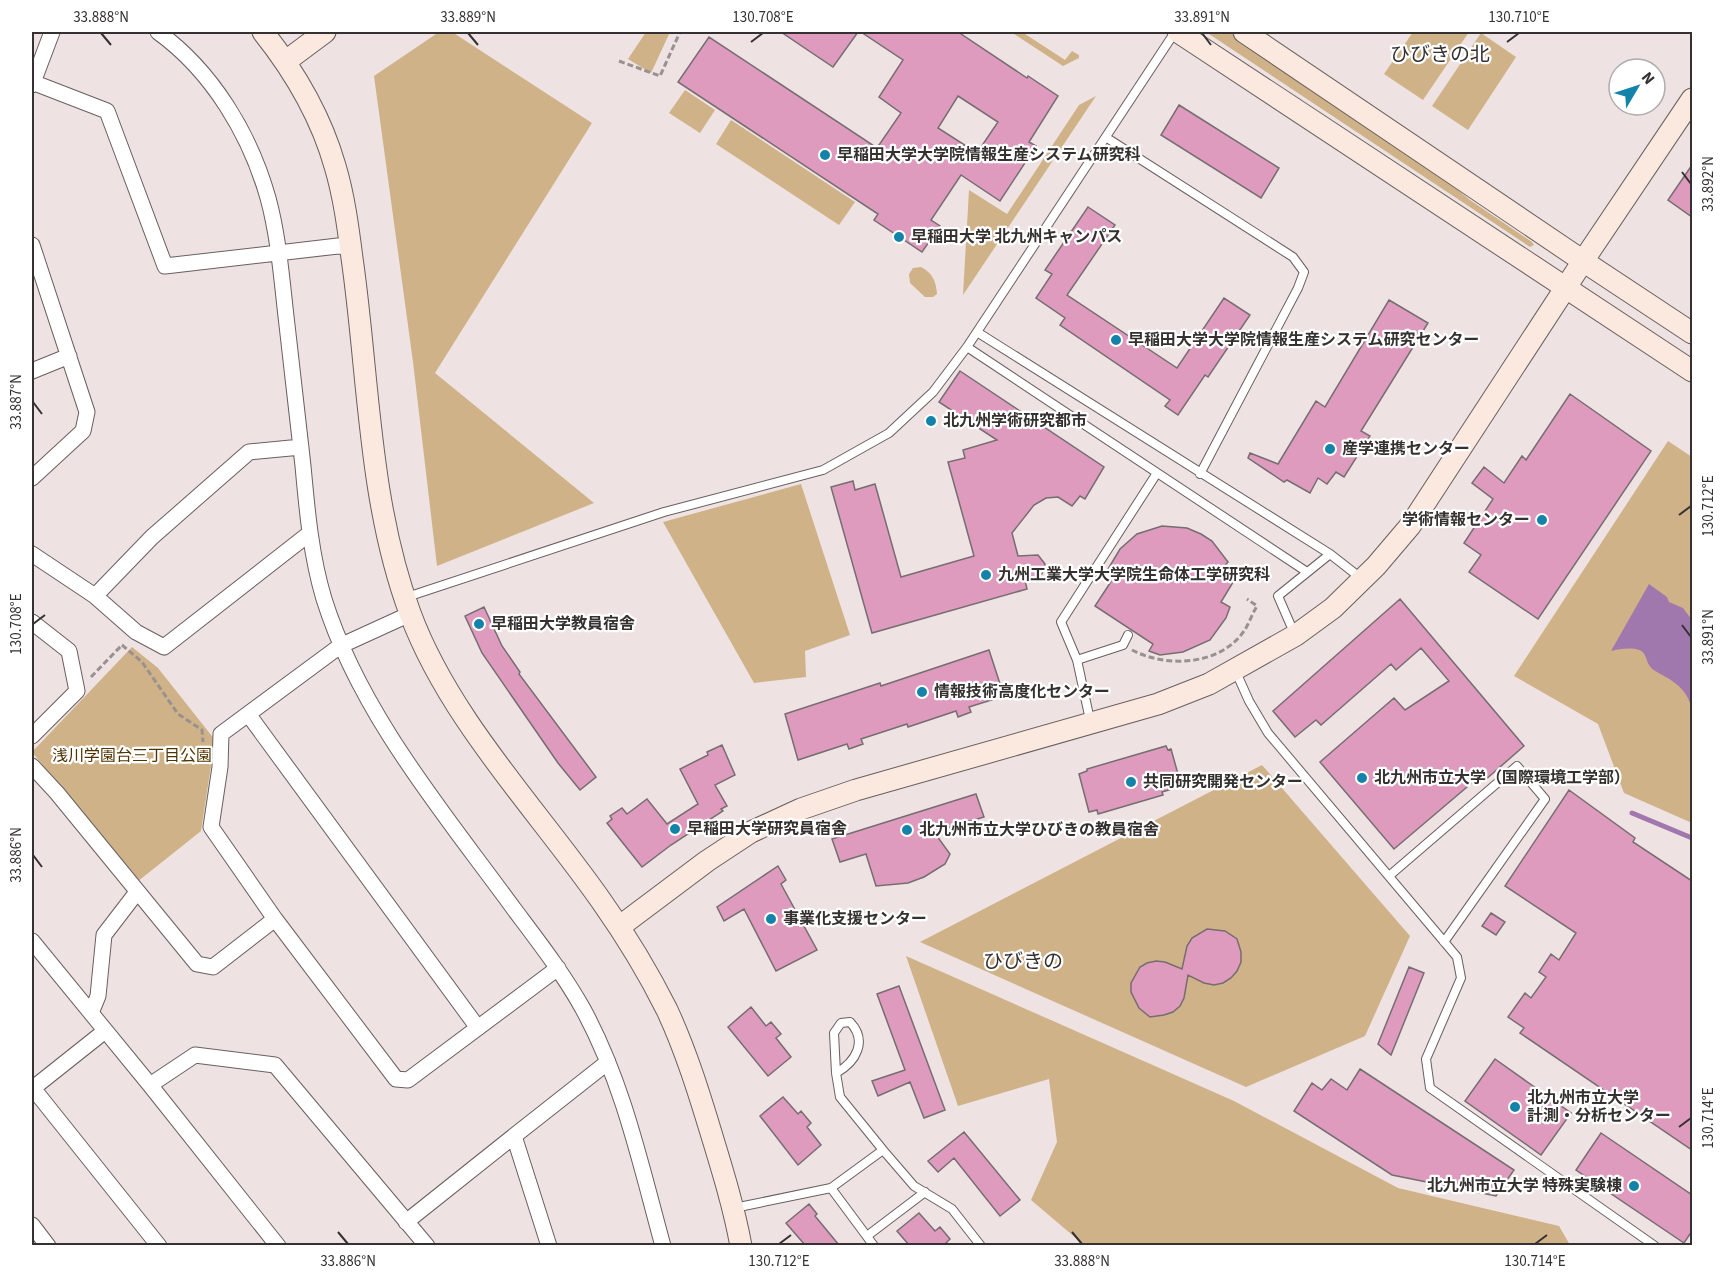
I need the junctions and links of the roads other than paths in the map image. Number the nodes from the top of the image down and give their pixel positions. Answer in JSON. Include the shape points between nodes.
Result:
{"nodes":[{"id":1,"x":52,"y":32,"type":"edge"},
{"id":2,"x":158,"y":32,"type":"edge"},
{"id":3,"x":263,"y":32,"type":"edge"},
{"id":4,"x":325,"y":32,"type":"edge"},
{"id":5,"x":1177,"y":32,"type":"edge"},
{"id":6,"x":1244,"y":32,"type":"edge"},
{"id":7,"x":286,"y":61,"type":"junction"},
{"id":8,"x":32,"y":83,"type":"edge"},
{"id":9,"x":1692,"y":99,"type":"edge"},
{"id":10,"x":1107,"y":138,"type":"junction"},
{"id":11,"x":32,"y":245,"type":"edge"},
{"id":12,"x":351,"y":247,"type":"junction"},
{"id":13,"x":278,"y":254,"type":"junction"},
{"id":14,"x":1582,"y":261,"type":"junction"},
{"id":15,"x":36,"y":272,"type":"edge"},
{"id":16,"x":1565,"y":289,"type":"junction"},
{"id":17,"x":977,"y":332,"type":"junction"},
{"id":18,"x":1692,"y":333,"type":"edge"},
{"id":19,"x":967,"y":347,"type":"junction"},
{"id":20,"x":69,"y":356,"type":"junction"},
{"id":21,"x":32,"y":371,"type":"edge"},
{"id":22,"x":1692,"y":371,"type":"edge"},
{"id":23,"x":301,"y":447,"type":"junction"},
{"id":24,"x":1156,"y":473,"type":"junction"},
{"id":25,"x":1200,"y":474,"type":"junction"},
{"id":26,"x":32,"y":478,"type":"edge"},
{"id":27,"x":310,"y":534,"type":"junction"},
{"id":28,"x":32,"y":554,"type":"edge"},
{"id":29,"x":1330,"y":554,"type":"junction"},
{"id":30,"x":1307,"y":572,"type":"junction"},
{"id":31,"x":1362,"y":579,"type":"junction"},
{"id":32,"x":95,"y":596,"type":"junction"},
{"id":33,"x":408,"y":606,"type":"junction"},
{"id":34,"x":32,"y":622,"type":"edge"},
{"id":35,"x":1128,"y":635,"type":"dead end"},
{"id":36,"x":1296,"y":635,"type":"junction"},
{"id":37,"x":340,"y":646,"type":"junction"},
{"id":38,"x":1077,"y":660,"type":"junction"},
{"id":39,"x":1236,"y":670,"type":"junction"},
{"id":40,"x":248,"y":714,"type":"junction"},
{"id":41,"x":1090,"y":722,"type":"junction"},
{"id":42,"x":32,"y":736,"type":"edge"},
{"id":43,"x":32,"y":766,"type":"edge"},
{"id":44,"x":1389,"y":876,"type":"junction"},
{"id":45,"x":137,"y":892,"type":"junction"},
{"id":46,"x":275,"y":919,"type":"junction"},
{"id":47,"x":619,"y":927,"type":"junction"},
{"id":48,"x":32,"y":941,"type":"edge"},
{"id":49,"x":1444,"y":942,"type":"junction"},
{"id":50,"x":558,"y":968,"type":"junction"},
{"id":51,"x":91,"y":1013,"type":"junction"},
{"id":52,"x":478,"y":1028,"type":"junction"},
{"id":53,"x":105,"y":1031,"type":"junction"},
{"id":54,"x":608,"y":1062,"type":"junction"},
{"id":55,"x":836,"y":1072,"type":"junction"},
{"id":56,"x":150,"y":1085,"type":"junction"},
{"id":57,"x":32,"y":1088,"type":"edge"},
{"id":58,"x":514,"y":1136,"type":"junction"},
{"id":59,"x":883,"y":1150,"type":"junction"},
{"id":60,"x":831,"y":1188,"type":"junction"},
{"id":61,"x":925,"y":1192,"type":"junction"},
{"id":62,"x":734,"y":1208,"type":"junction"},
{"id":63,"x":406,"y":1222,"type":"junction"},
{"id":64,"x":32,"y":1225,"type":"edge"},
{"id":65,"x":867,"y":1236,"type":"junction"},
{"id":66,"x":48,"y":1245,"type":"edge"},
{"id":67,"x":159,"y":1245,"type":"edge"},
{"id":68,"x":278,"y":1245,"type":"edge"},
{"id":69,"x":427,"y":1245,"type":"edge"},
{"id":70,"x":549,"y":1245,"type":"edge"},
{"id":71,"x":663,"y":1245,"type":"edge"},
{"id":72,"x":741,"y":1245,"type":"edge"},
{"id":73,"x":874,"y":1245,"type":"edge"},
{"id":74,"x":981,"y":1245,"type":"edge"},
{"id":75,"x":1652,"y":1245,"type":"edge"}],
"edges":[{"from":1,"to":8,"type":"street"},
{"from":2,"to":13,"type":"street","via":[[208,79],[234,117],[268,199]]},
{"from":3,"to":7,"type":"street"},
{"from":4,"to":7,"type":"street"},
{"from":5,"to":10,"type":"lane"},
{"from":5,"to":16,"type":"street"},
{"from":6,"to":14,"type":"street"},
{"from":7,"to":12,"type":"street","via":[[322,130],[335,165]]},
{"from":8,"to":13,"type":"street","via":[[107,111],[165,266]]},
{"from":9,"to":14,"type":"street"},
{"from":10,"to":17,"type":"lane"},
{"from":10,"to":25,"type":"lane","via":[[1293,257],[1304,272]]},
{"from":11,"to":15,"type":"street"},
{"from":12,"to":13,"type":"street"},
{"from":12,"to":33,"type":"street","via":[[379,490]]},
{"from":13,"to":23,"type":"street"},
{"from":14,"to":16,"type":"street"},
{"from":14,"to":18,"type":"street"},
{"from":15,"to":20,"type":"street"},
{"from":16,"to":22,"type":"street"},
{"from":16,"to":31,"type":"street","via":[[1410,526]]},
{"from":17,"to":19,"type":"lane"},
{"from":17,"to":25,"type":"lane"},
{"from":19,"to":24,"type":"lane"},
{"from":19,"to":33,"type":"lane","via":[[933,392],[889,433],[823,470],[664,512]]},
{"from":20,"to":21,"type":"street"},
{"from":20,"to":26,"type":"street","via":[[87,412],[83,431]]},
{"from":23,"to":27,"type":"street"},
{"from":23,"to":32,"type":"street","via":[[249,452],[152,537]]},
{"from":24,"to":30,"type":"lane"},
{"from":24,"to":38,"type":"lane","via":[[1061,622]]},
{"from":25,"to":29,"type":"lane"},
{"from":27,"to":32,"type":"street","via":[[164,647],[136,632]]},
{"from":27,"to":37,"type":"street","via":[[323,596]]},
{"from":28,"to":32,"type":"street"},
{"from":29,"to":30,"type":"lane"},
{"from":29,"to":31,"type":"lane"},
{"from":30,"to":36,"type":"lane","via":[[1278,596]]},
{"from":31,"to":36,"type":"street","via":[[1333,608]]},
{"from":33,"to":37,"type":"street"},
{"from":33,"to":47,"type":"street","via":[[434,666],[460,711]]},
{"from":34,"to":42,"type":"street","via":[[69,651],[77,691]]},
{"from":35,"to":38,"type":"lane","via":[[1123,645]]},
{"from":36,"to":39,"type":"street"},
{"from":37,"to":40,"type":"street"},
{"from":37,"to":50,"type":"street","via":[[398,751]]},
{"from":38,"to":41,"type":"lane"},
{"from":39,"to":41,"type":"street","via":[[1158,704]]},
{"from":39,"to":44,"type":"lane","via":[[1268,734]]},
{"from":40,"to":46,"type":"street","via":[[221,734],[211,827]]},
{"from":40,"to":52,"type":"street"},
{"from":41,"to":47,"type":"street","via":[[801,808],[751,832]]},
{"from":43,"to":45,"type":"street"},
{"from":44,"to":49,"type":"lane"},
{"from":44,"to":49,"type":"lane","via":[[1517,766],[1545,799]]},
{"from":45,"to":46,"type":"street","via":[[196,964],[213,967]]},
{"from":45,"to":51,"type":"street","via":[[104,935],[98,996]]},
{"from":46,"to":52,"type":"street","via":[[396,1079],[408,1080]]},
{"from":47,"to":62,"type":"street","via":[[667,1011],[691,1068]]},
{"from":48,"to":51,"type":"street"},
{"from":49,"to":75,"type":"lane","via":[[1457,957],[1461,978],[1426,1059],[1430,1088]]},
{"from":50,"to":52,"type":"street"},
{"from":50,"to":54,"type":"street","via":[[584,1010]]},
{"from":51,"to":53,"type":"street"},
{"from":53,"to":56,"type":"street"},
{"from":53,"to":57,"type":"street"},
{"from":54,"to":58,"type":"street"},
{"from":54,"to":71,"type":"street"},
{"from":55,"to":55,"type":"lane","via":[[834,1033],[841,1023],[850,1022],[858,1030],[859,1045],[848,1066]]},
{"from":55,"to":59,"type":"lane","via":[[840,1097]]},
{"from":56,"to":63,"type":"street","via":[[195,1055],[275,1065]]},
{"from":56,"to":68,"type":"street"},
{"from":57,"to":67,"type":"street"},
{"from":58,"to":63,"type":"street"},
{"from":58,"to":70,"type":"street"},
{"from":59,"to":60,"type":"lane"},
{"from":59,"to":61,"type":"lane","via":[[914,1186]]},
{"from":60,"to":62,"type":"lane"},
{"from":60,"to":65,"type":"lane"},
{"from":61,"to":65,"type":"lane"},
{"from":61,"to":74,"type":"lane","via":[[952,1209]]},
{"from":62,"to":72,"type":"street"},
{"from":63,"to":69,"type":"street"},
{"from":64,"to":66,"type":"street"},
{"from":65,"to":73,"type":"lane"}]}
